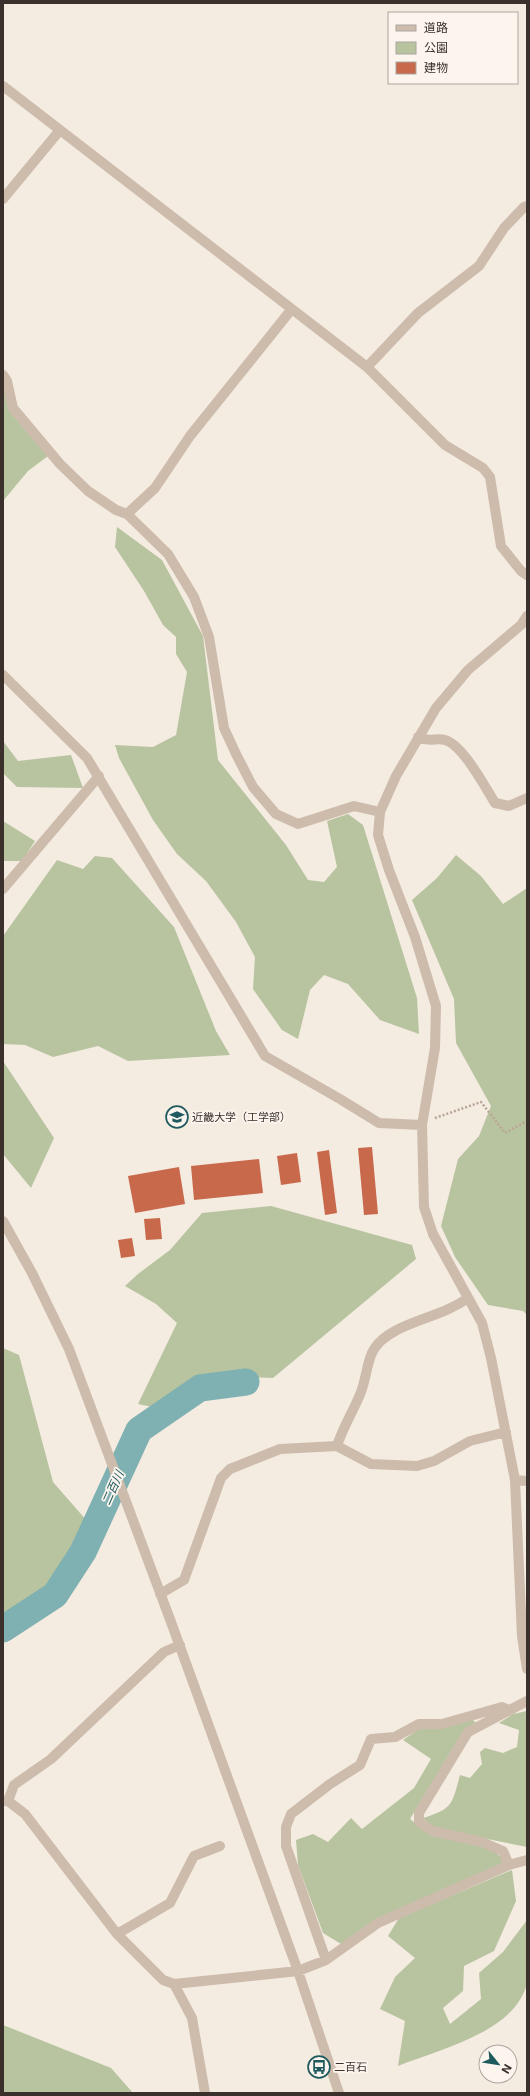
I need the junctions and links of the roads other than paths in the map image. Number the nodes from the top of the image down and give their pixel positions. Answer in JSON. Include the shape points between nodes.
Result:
{"nodes":[{"id":1,"x":3,"y":86,"type":"edge"},
{"id":2,"x":60,"y":130,"type":"junction"},
{"id":3,"x":3,"y":199,"type":"edge"},
{"id":4,"x":527,"y":206,"type":"edge"},
{"id":5,"x":291,"y":310,"type":"junction"},
{"id":6,"x":367,"y":367,"type":"junction"},
{"id":7,"x":3,"y":375,"type":"edge"},
{"id":8,"x":127,"y":514,"type":"junction"},
{"id":9,"x":527,"y":575,"type":"edge"},
{"id":10,"x":527,"y":616,"type":"edge"},
{"id":11,"x":3,"y":675,"type":"edge"},
{"id":12,"x":418,"y":737,"type":"junction"},
{"id":13,"x":99,"y":776,"type":"junction"},
{"id":14,"x":527,"y":798,"type":"edge"},
{"id":15,"x":380,"y":812,"type":"junction"},
{"id":16,"x":3,"y":889,"type":"edge"},
{"id":17,"x":422,"y":1125,"type":"junction"},
{"id":18,"x":3,"y":1221,"type":"edge"},
{"id":19,"x":468,"y":1298,"type":"junction"},
{"id":20,"x":506,"y":1432,"type":"junction"},
{"id":21,"x":337,"y":1446,"type":"junction"},
{"id":22,"x":515,"y":1480,"type":"junction"},
{"id":23,"x":527,"y":1481,"type":"edge"},
{"id":24,"x":160,"y":1594,"type":"junction"},
{"id":25,"x":180,"y":1645,"type":"junction"},
{"id":26,"x":527,"y":1669,"type":"edge"},
{"id":27,"x":527,"y":1701,"type":"edge"},
{"id":28,"x":509,"y":1710,"type":"junction"},
{"id":29,"x":6,"y":1801,"type":"edge"},
{"id":30,"x":220,"y":1846,"type":"dead end"},
{"id":31,"x":527,"y":1860,"type":"edge"},
{"id":32,"x":510,"y":1865,"type":"junction"},
{"id":33,"x":117,"y":1934,"type":"junction"},
{"id":34,"x":326,"y":1960,"type":"junction"},
{"id":35,"x":298,"y":1971,"type":"junction"},
{"id":36,"x":174,"y":1984,"type":"junction"},
{"id":37,"x":205,"y":2093,"type":"edge"},
{"id":38,"x":339,"y":2093,"type":"edge"}],
"edges":[{"from":1,"to":2,"type":"street"},
{"from":2,"to":3,"type":"street"},
{"from":2,"to":5,"type":"street"},
{"from":4,"to":6,"type":"street","via":[[504,228],[479,266],[418,313]]},
{"from":5,"to":6,"type":"street"},
{"from":5,"to":8,"type":"street","via":[[190,436],[155,488]]},
{"from":6,"to":9,"type":"street","via":[[446,445],[483,468],[490,476],[501,546]]},
{"from":7,"to":8,"type":"street","via":[[7,381],[13,408],[60,464],[88,491],[116,510]]},
{"from":8,"to":15,"type":"street","via":[[168,554],[194,597],[209,637],[224,728],[254,787],[276,814],[298,824],[354,806]]},
{"from":10,"to":12,"type":"street","via":[[521,625],[468,670],[436,708]]},
{"from":11,"to":13,"type":"street","via":[[87,758]]},
{"from":12,"to":14,"type":"street","via":[[427,741],[445,740],[458,748],[496,803],[509,806]]},
{"from":12,"to":15,"type":"street"},
{"from":13,"to":16,"type":"street"},
{"from":13,"to":17,"type":"street","via":[[265,1056],[379,1123]]},
{"from":15,"to":17,"type":"street","via":[[378,834],[389,870],[416,937],[436,1006],[435,1048]]},
{"from":17,"to":19,"type":"street","via":[[424,1207],[433,1234]]},
{"from":18,"to":24,"type":"street","via":[[69,1349]]},
{"from":19,"to":20,"type":"street","via":[[482,1322]]},
{"from":19,"to":21,"type":"street","via":[[456,1307],[396,1331],[382,1340],[369,1356],[361,1392]]},
{"from":20,"to":21,"type":"street","via":[[470,1442],[434,1462],[417,1466],[371,1464]]},
{"from":20,"to":22,"type":"street"},
{"from":21,"to":24,"type":"street","via":[[280,1449],[230,1469],[221,1478],[184,1580]]},
{"from":22,"to":23,"type":"street"},
{"from":22,"to":26,"type":"street","via":[[522,1636]]},
{"from":24,"to":25,"type":"street"},
{"from":25,"to":29,"type":"street","via":[[164,1652],[51,1759],[14,1785]]},
{"from":25,"to":35,"type":"street"},
{"from":27,"to":28,"type":"street"},
{"from":28,"to":32,"type":"street","via":[[468,1732],[419,1814],[419,1822],[432,1831],[482,1842],[503,1851]]},
{"from":28,"to":34,"type":"street","via":[[502,1707],[442,1724],[419,1724],[395,1737],[371,1739],[360,1765],[291,1814],[286,1827],[286,1846]]},
{"from":29,"to":33,"type":"street","via":[[25,1814]]},
{"from":30,"to":33,"type":"street","via":[[194,1856],[170,1903]]},
{"from":31,"to":32,"type":"street"},
{"from":32,"to":34,"type":"street","via":[[378,1923]]},
{"from":33,"to":36,"type":"street","via":[[163,1980]]},
{"from":34,"to":35,"type":"street"},
{"from":35,"to":36,"type":"street"},
{"from":35,"to":38,"type":"street"},
{"from":36,"to":37,"type":"street","via":[[192,2018]]}]}
